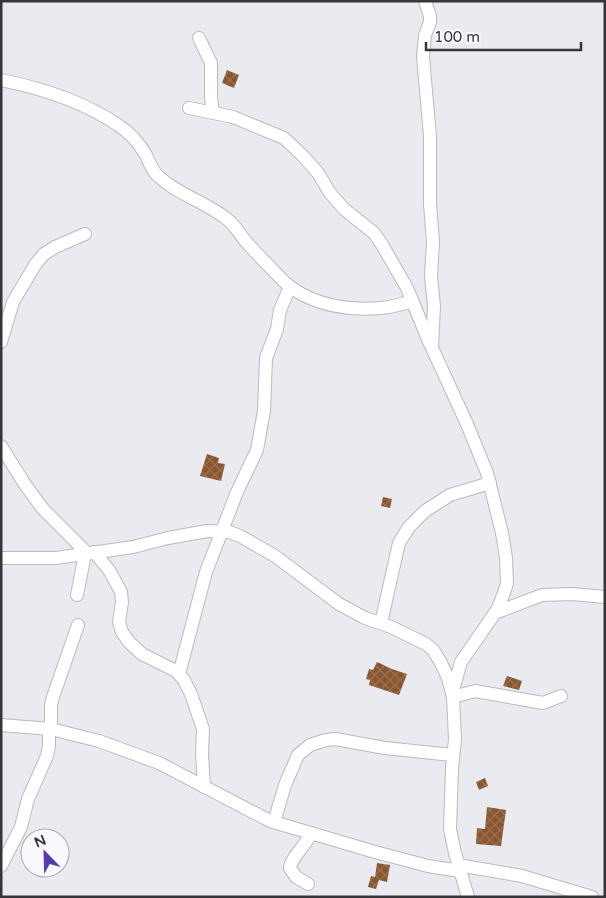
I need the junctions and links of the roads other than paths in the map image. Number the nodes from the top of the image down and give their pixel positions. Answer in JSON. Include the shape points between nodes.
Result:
{"nodes":[{"id":1,"x":425,"y":1,"type":"edge"},
{"id":2,"x":199,"y":38,"type":"dead end"},
{"id":3,"x":1,"y":80,"type":"edge"},
{"id":4,"x":189,"y":108,"type":"dead end"},
{"id":5,"x":213,"y":113,"type":"junction"},
{"id":6,"x":84,"y":234,"type":"dead end"},
{"id":7,"x":290,"y":287,"type":"junction"},
{"id":8,"x":412,"y":301,"type":"junction"},
{"id":9,"x":1,"y":342,"type":"edge"},
{"id":10,"x":432,"y":348,"type":"junction"},
{"id":11,"x":1,"y":446,"type":"edge"},
{"id":12,"x":490,"y":483,"type":"junction"},
{"id":13,"x":221,"y":532,"type":"junction"},
{"id":14,"x":89,"y":553,"type":"junction"},
{"id":15,"x":1,"y":558,"type":"edge"},
{"id":16,"x":77,"y":595,"type":"dead end"},
{"id":17,"x":605,"y":597,"type":"edge"},
{"id":18,"x":494,"y":613,"type":"junction"},
{"id":19,"x":381,"y":623,"type":"junction"},
{"id":20,"x":78,"y":625,"type":"dead end"},
{"id":21,"x":179,"y":674,"type":"junction"},
{"id":22,"x":453,"y":695,"type":"junction"},
{"id":23,"x":561,"y":696,"type":"dead end"},
{"id":24,"x":1,"y":725,"type":"edge"},
{"id":25,"x":50,"y":729,"type":"junction"},
{"id":26,"x":452,"y":755,"type":"junction"},
{"id":27,"x":204,"y":787,"type":"junction"},
{"id":28,"x":274,"y":822,"type":"junction"},
{"id":29,"x":311,"y":833,"type":"junction"},
{"id":30,"x":1,"y":866,"type":"edge"},
{"id":31,"x":459,"y":868,"type":"junction"},
{"id":32,"x":308,"y":884,"type":"dead end"},
{"id":33,"x":587,"y":896,"type":"edge"},
{"id":34,"x":468,"y":897,"type":"edge"}],
"edges":[{"from":1,"to":10,"type":"street","via":[[430,16],[423,58],[430,136]]},
{"from":2,"to":5,"type":"street","via":[[212,63]]},
{"from":3,"to":7,"type":"street","via":[[70,100],[117,125],[128,133],[157,174],[187,197],[228,219]]},
{"from":4,"to":5,"type":"street"},
{"from":5,"to":8,"type":"street","via":[[233,117],[284,138],[318,173],[344,209],[374,233]]},
{"from":6,"to":9,"type":"street","via":[[55,247],[35,265],[13,302]]},
{"from":7,"to":8,"type":"street","via":[[316,300],[348,308],[383,308]]},
{"from":7,"to":13,"type":"street","via":[[266,358],[261,438]]},
{"from":8,"to":10,"type":"street"},
{"from":10,"to":12,"type":"street"},
{"from":11,"to":14,"type":"street","via":[[43,509]]},
{"from":12,"to":18,"type":"street","via":[[502,533],[507,583]]},
{"from":12,"to":19,"type":"street","via":[[450,495],[425,511],[409,527],[399,543]]},
{"from":13,"to":14,"type":"street","via":[[207,531]]},
{"from":13,"to":19,"type":"street","via":[[249,540],[339,604]]},
{"from":13,"to":21,"type":"street","via":[[206,572]]},
{"from":14,"to":15,"type":"street","via":[[36,559]]},
{"from":14,"to":16,"type":"street"},
{"from":14,"to":21,"type":"street","via":[[109,570],[121,592],[119,622],[129,642],[142,654]]},
{"from":17,"to":18,"type":"street","via":[[542,595]]},
{"from":18,"to":22,"type":"street","via":[[461,662]]},
{"from":19,"to":22,"type":"street","via":[[418,639],[433,650]]},
{"from":20,"to":25,"type":"street","via":[[53,697]]},
{"from":21,"to":27,"type":"street","via":[[191,694],[203,729]]},
{"from":22,"to":23,"type":"street","via":[[475,691],[543,703]]},
{"from":22,"to":26,"type":"street","via":[[455,738]]},
{"from":24,"to":25,"type":"street"},
{"from":25,"to":27,"type":"street","via":[[130,752]]},
{"from":25,"to":30,"type":"street","via":[[47,756],[28,799],[21,827]]},
{"from":26,"to":28,"type":"street","via":[[335,739],[317,742],[298,755]]},
{"from":26,"to":31,"type":"street","via":[[450,829]]},
{"from":27,"to":28,"type":"street"},
{"from":28,"to":29,"type":"street"},
{"from":29,"to":31,"type":"street","via":[[428,866]]},
{"from":29,"to":32,"type":"street","via":[[290,868],[296,877]]},
{"from":31,"to":33,"type":"street","via":[[522,876]]},
{"from":31,"to":34,"type":"street"}]}
